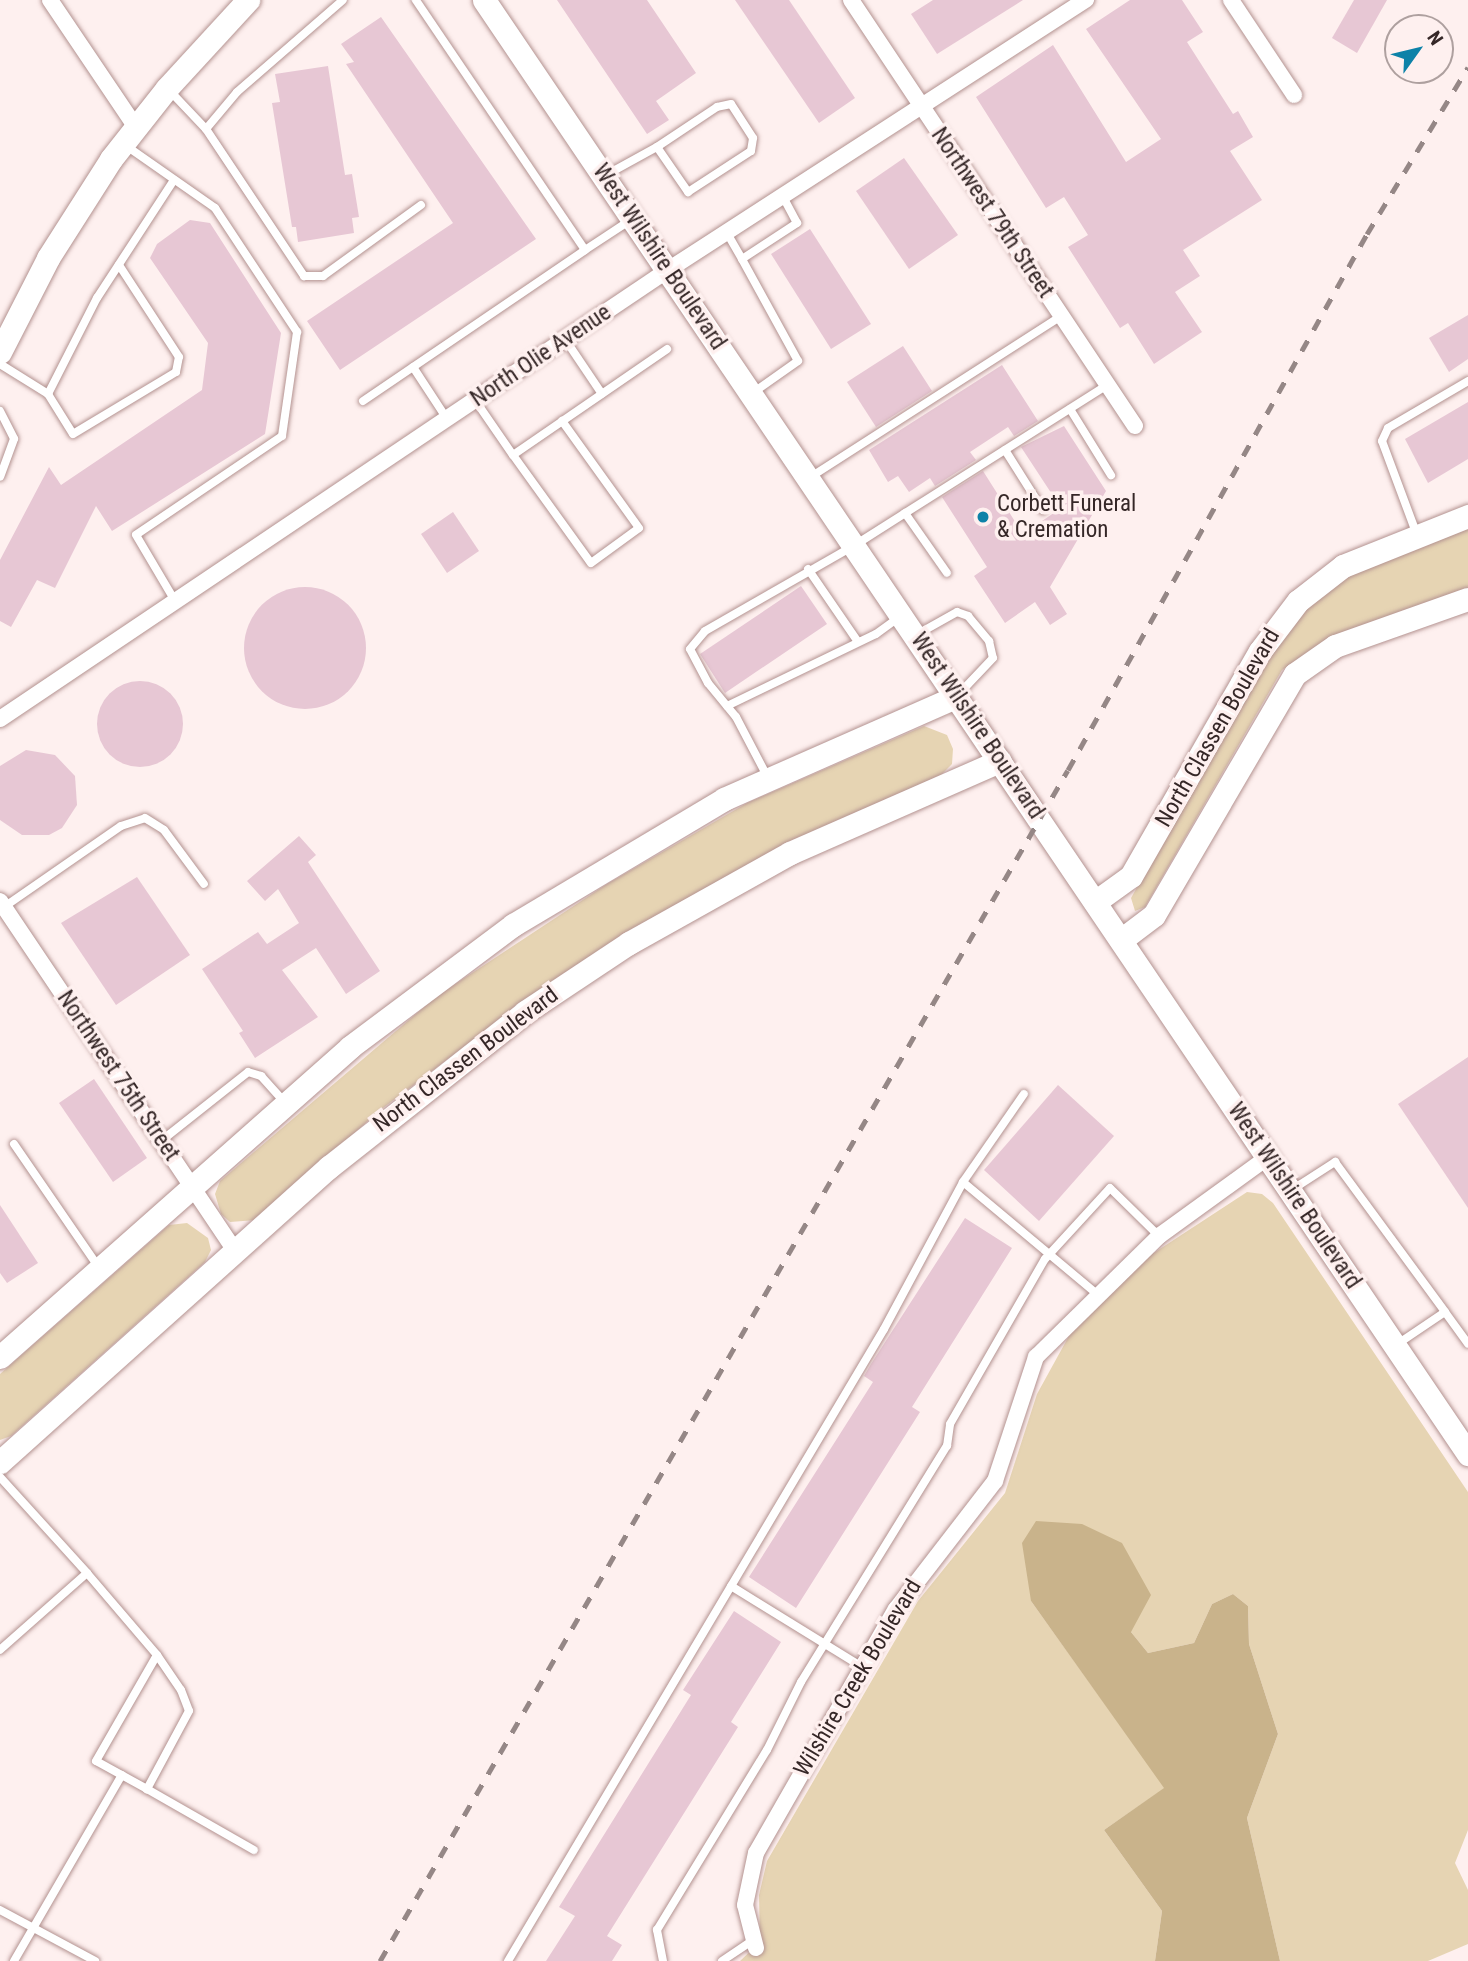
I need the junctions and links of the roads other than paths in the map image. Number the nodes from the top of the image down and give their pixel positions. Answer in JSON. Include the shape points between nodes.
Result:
{"nodes":[{"id":1,"x":50,"y":0,"type":"edge"},
{"id":2,"x":248,"y":0,"type":"edge"},
{"id":3,"x":343,"y":0,"type":"edge"},
{"id":4,"x":416,"y":0,"type":"edge"},
{"id":5,"x":484,"y":0,"type":"edge"},
{"id":6,"x":851,"y":0,"type":"edge"},
{"id":7,"x":1086,"y":0,"type":"edge"},
{"id":8,"x":1231,"y":0,"type":"edge"},
{"id":9,"x":167,"y":88,"type":"junction"},
{"id":10,"x":1294,"y":95,"type":"dead end"},
{"id":11,"x":922,"y":108,"type":"junction"},
{"id":12,"x":206,"y":129,"type":"junction"},
{"id":13,"x":128,"y":135,"type":"junction"},
{"id":14,"x":657,"y":147,"type":"junction"},
{"id":15,"x":604,"y":176,"type":"junction"},
{"id":16,"x":174,"y":180,"type":"junction"},
{"id":17,"x":783,"y":197,"type":"junction"},
{"id":18,"x":421,"y":205,"type":"dead end"},
{"id":19,"x":633,"y":219,"type":"junction"},
{"id":20,"x":727,"y":233,"type":"junction"},
{"id":21,"x":585,"y":250,"type":"junction"},
{"id":22,"x":742,"y":259,"type":"junction"},
{"id":23,"x":119,"y":265,"type":"junction"},
{"id":24,"x":668,"y":270,"type":"junction"},
{"id":25,"x":1061,"y":316,"type":"junction"},
{"id":26,"x":565,"y":339,"type":"junction"},
{"id":27,"x":667,"y":349,"type":"dead end"},
{"id":28,"x":0,"y":352,"type":"edge"},
{"id":29,"x":0,"y":364,"type":"edge"},
{"id":30,"x":412,"y":367,"type":"junction"},
{"id":31,"x":1468,"y":381,"type":"edge"},
{"id":32,"x":1107,"y":385,"type":"junction"},
{"id":33,"x":48,"y":394,"type":"junction"},
{"id":34,"x":602,"y":394,"type":"junction"},
{"id":35,"x":752,"y":394,"type":"junction"},
{"id":36,"x":475,"y":400,"type":"junction"},
{"id":37,"x":363,"y":401,"type":"dead end"},
{"id":38,"x":1070,"y":409,"type":"junction"},
{"id":39,"x":0,"y":411,"type":"edge"},
{"id":40,"x":447,"y":419,"type":"junction"},
{"id":41,"x":562,"y":421,"type":"junction"},
{"id":42,"x":1135,"y":426,"type":"dead end"},
{"id":43,"x":1005,"y":450,"type":"junction"},
{"id":44,"x":513,"y":455,"type":"junction"},
{"id":45,"x":1111,"y":475,"type":"dead end"},
{"id":46,"x":0,"y":477,"type":"edge"},
{"id":47,"x":809,"y":478,"type":"junction"},
{"id":48,"x":1043,"y":510,"type":"dead end"},
{"id":49,"x":905,"y":513,"type":"junction"},
{"id":50,"x":1468,"y":516,"type":"edge"},
{"id":51,"x":1417,"y":535,"type":"junction"},
{"id":52,"x":855,"y":545,"type":"junction"},
{"id":53,"x":807,"y":569,"type":"junction"},
{"id":54,"x":947,"y":573,"type":"dead end"},
{"id":55,"x":1468,"y":599,"type":"edge"},
{"id":56,"x":175,"y":601,"type":"junction"},
{"id":57,"x":902,"y":615,"type":"junction"},
{"id":58,"x":916,"y":635,"type":"junction"},
{"id":59,"x":858,"y":642,"type":"junction"},
{"id":60,"x":957,"y":695,"type":"junction"},
{"id":61,"x":727,"y":706,"type":"junction"},
{"id":62,"x":0,"y":719,"type":"edge"},
{"id":63,"x":1000,"y":761,"type":"junction"},
{"id":64,"x":768,"y":778,"type":"junction"},
{"id":65,"x":204,"y":884,"type":"dead end"},
{"id":66,"x":1095,"y":902,"type":"junction"},
{"id":67,"x":2,"y":904,"type":"edge"},
{"id":68,"x":1121,"y":940,"type":"junction"},
{"id":69,"x":1024,"y":1094,"type":"dead end"},
{"id":70,"x":285,"y":1103,"type":"junction"},
{"id":71,"x":161,"y":1141,"type":"junction"},
{"id":72,"x":14,"y":1144,"type":"dead end"},
{"id":73,"x":1268,"y":1157,"type":"junction"},
{"id":74,"x":963,"y":1182,"type":"junction"},
{"id":75,"x":191,"y":1186,"type":"junction"},
{"id":76,"x":1290,"y":1191,"type":"junction"},
{"id":77,"x":1159,"y":1236,"type":"junction"},
{"id":78,"x":236,"y":1252,"type":"junction"},
{"id":79,"x":1049,"y":1254,"type":"junction"},
{"id":80,"x":100,"y":1268,"type":"junction"},
{"id":81,"x":1097,"y":1294,"type":"junction"},
{"id":82,"x":1445,"y":1312,"type":"junction"},
{"id":83,"x":1468,"y":1344,"type":"edge"},
{"id":84,"x":1395,"y":1346,"type":"junction"},
{"id":85,"x":0,"y":1357,"type":"edge"},
{"id":86,"x":1468,"y":1454,"type":"edge"},
{"id":87,"x":0,"y":1462,"type":"edge"},
{"id":88,"x":0,"y":1477,"type":"edge"},
{"id":89,"x":86,"y":1573,"type":"junction"},
{"id":90,"x":731,"y":1587,"type":"junction"},
{"id":91,"x":825,"y":1644,"type":"junction"},
{"id":92,"x":0,"y":1650,"type":"edge"},
{"id":93,"x":157,"y":1655,"type":"junction"},
{"id":94,"x":862,"y":1667,"type":"junction"},
{"id":95,"x":122,"y":1775,"type":"junction"},
{"id":96,"x":148,"y":1789,"type":"junction"},
{"id":97,"x":254,"y":1850,"type":"dead end"},
{"id":98,"x":0,"y":1910,"type":"edge"},
{"id":99,"x":32,"y":1928,"type":"junction"},
{"id":100,"x":755,"y":1944,"type":"joint"},
{"id":101,"x":13,"y":1961,"type":"edge"},
{"id":102,"x":95,"y":1961,"type":"edge"},
{"id":103,"x":508,"y":1961,"type":"edge"},
{"id":104,"x":663,"y":1961,"type":"edge"},
{"id":105,"x":722,"y":1961,"type":"edge"}],
"edges":[{"from":1,"to":13,"type":"street"},
{"from":2,"to":9,"type":"street"},
{"from":3,"to":12,"type":"lane","via":[[237,92]]},
{"from":4,"to":21,"type":"lane"},
{"from":5,"to":15,"type":"street","name":"West Wilshire Boulevard"},
{"from":6,"to":11,"type":"street","name":"Northwest 79th Street"},
{"from":7,"to":11,"type":"street","name":"North Olie Avenue"},
{"from":8,"to":10,"type":"street"},
{"from":9,"to":12,"type":"lane"},
{"from":9,"to":13,"type":"street"},
{"from":11,"to":17,"type":"street","name":"North Olie Avenue"},
{"from":11,"to":25,"type":"street","name":"Northwest 79th Street"},
{"from":12,"to":18,"type":"lane","via":[[304,276],[323,276]]},
{"from":13,"to":16,"type":"lane"},
{"from":13,"to":28,"type":"street","via":[[75,213]]},
{"from":14,"to":14,"type":"lane","via":[[688,192],[751,151],[752,138],[731,104],[717,107]]},
{"from":14,"to":15,"type":"lane"},
{"from":15,"to":19,"type":"street","name":"West Wilshire Boulevard"},
{"from":16,"to":23,"type":"lane"},
{"from":16,"to":56,"type":"lane","via":[[215,208],[297,332],[282,436],[136,535]]},
{"from":17,"to":20,"type":"street","name":"North Olie Avenue"},
{"from":17,"to":22,"type":"lane","via":[[797,223]]},
{"from":19,"to":21,"type":"lane"},
{"from":19,"to":24,"type":"street","name":"West Wilshire Boulevard"},
{"from":20,"to":22,"type":"lane"},
{"from":20,"to":24,"type":"street","name":"North Olie Avenue"},
{"from":21,"to":30,"type":"lane"},
{"from":22,"to":35,"type":"lane","via":[[798,361]]},
{"from":23,"to":33,"type":"lane"},
{"from":23,"to":33,"type":"lane","via":[[179,357],[176,372],[73,434]]},
{"from":24,"to":26,"type":"street","name":"North Olie Avenue"},
{"from":24,"to":35,"type":"street","name":"West Wilshire Boulevard"},
{"from":25,"to":32,"type":"street","name":"Northwest 79th Street"},
{"from":25,"to":47,"type":"lane"},
{"from":26,"to":34,"type":"lane"},
{"from":26,"to":36,"type":"street","name":"North Olie Avenue"},
{"from":27,"to":34,"type":"lane"},
{"from":29,"to":33,"type":"lane"},
{"from":30,"to":37,"type":"lane"},
{"from":30,"to":40,"type":"lane"},
{"from":31,"to":51,"type":"lane","via":[[1388,428],[1382,440]]},
{"from":32,"to":38,"type":"lane"},
{"from":32,"to":42,"type":"street","name":"Northwest 79th Street"},
{"from":34,"to":41,"type":"lane"},
{"from":35,"to":47,"type":"street","name":"West Wilshire Boulevard"},
{"from":36,"to":40,"type":"street","name":"North Olie Avenue"},
{"from":36,"to":44,"type":"lane"},
{"from":38,"to":43,"type":"lane"},
{"from":38,"to":45,"type":"lane"},
{"from":39,"to":46,"type":"lane","via":[[14,439]]},
{"from":40,"to":56,"type":"street","name":"North Olie Avenue"},
{"from":41,"to":44,"type":"lane"},
{"from":41,"to":44,"type":"lane","via":[[639,528],[591,563]]},
{"from":43,"to":48,"type":"lane"},
{"from":43,"to":49,"type":"lane"},
{"from":47,"to":52,"type":"street","name":"West Wilshire Boulevard"},
{"from":49,"to":52,"type":"lane"},
{"from":49,"to":54,"type":"lane"},
{"from":50,"to":51,"type":"street","name":"North Classen Boulevard"},
{"from":51,"to":66,"type":"street","name":"North Classen Boulevard","via":[[1343,566],[1298,601],[1259,652],[1130,876]]},
{"from":52,"to":53,"type":"lane"},
{"from":52,"to":57,"type":"street","name":"West Wilshire Boulevard"},
{"from":53,"to":59,"type":"lane"},
{"from":53,"to":61,"type":"lane","via":[[705,631],[690,649]]},
{"from":55,"to":68,"type":"street","name":"North Classen Boulevard","via":[[1335,646],[1294,674],[1154,915]]},
{"from":56,"to":62,"type":"street","name":"North Olie Avenue"},
{"from":57,"to":58,"type":"street","name":"West Wilshire Boulevard"},
{"from":57,"to":59,"type":"lane"},
{"from":58,"to":60,"type":"street","name":"West Wilshire Boulevard"},
{"from":58,"to":60,"type":"lane","via":[[957,611],[968,616],[989,641],[993,658]]},
{"from":59,"to":61,"type":"lane"},
{"from":60,"to":63,"type":"street","name":"West Wilshire Boulevard"},
{"from":60,"to":64,"type":"street"},
{"from":61,"to":64,"type":"lane"},
{"from":63,"to":66,"type":"street","name":"West Wilshire Boulevard"},
{"from":63,"to":78,"type":"street","name":"North Classen Boulevard","via":[[790,853],[618,950],[444,1072]]},
{"from":64,"to":70,"type":"street","via":[[670,829],[513,925],[360,1039]]},
{"from":65,"to":67,"type":"lane","via":[[164,830],[145,818],[121,826]]},
{"from":66,"to":68,"type":"street","name":"West Wilshire Boulevard"},
{"from":67,"to":71,"type":"street","name":"Northwest 75th Street"},
{"from":68,"to":73,"type":"street","name":"West Wilshire Boulevard"},
{"from":69,"to":74,"type":"lane"},
{"from":70,"to":71,"type":"lane","via":[[261,1076],[248,1072]]},
{"from":70,"to":75,"type":"street"},
{"from":71,"to":75,"type":"street","name":"Northwest 75th Street"},
{"from":72,"to":80,"type":"lane"},
{"from":73,"to":76,"type":"street","name":"West Wilshire Boulevard"},
{"from":73,"to":77,"type":"street","name":"Wilshire Creek Boulevard"},
{"from":74,"to":79,"type":"lane"},
{"from":74,"to":90,"type":"lane","via":[[884,1329],[784,1490]]},
{"from":75,"to":78,"type":"street","name":"Northwest 75th Street"},
{"from":75,"to":80,"type":"street"},
{"from":76,"to":82,"type":"lane","via":[[1335,1162]]},
{"from":76,"to":84,"type":"street","name":"West Wilshire Boulevard"},
{"from":77,"to":79,"type":"lane","via":[[1110,1188]]},
{"from":77,"to":81,"type":"street","name":"Wilshire Creek Boulevard"},
{"from":78,"to":87,"type":"street","name":"North Classen Boulevard"},
{"from":79,"to":81,"type":"lane"},
{"from":79,"to":91,"type":"lane","via":[[950,1424],[947,1446]]},
{"from":80,"to":85,"type":"street"},
{"from":81,"to":94,"type":"street","name":"Wilshire Creek Boulevard","via":[[1036,1357],[995,1481],[912,1587]]},
{"from":82,"to":83,"type":"lane"},
{"from":82,"to":84,"type":"lane"},
{"from":84,"to":86,"type":"street","name":"West Wilshire Boulevard"},
{"from":88,"to":89,"type":"lane"},
{"from":89,"to":92,"type":"lane"},
{"from":89,"to":93,"type":"lane"},
{"from":90,"to":91,"type":"lane"},
{"from":90,"to":103,"type":"lane"},
{"from":91,"to":94,"type":"lane"},
{"from":91,"to":104,"type":"lane","via":[[657,1930]]},
{"from":93,"to":95,"type":"lane","via":[[96,1761]]},
{"from":93,"to":96,"type":"lane","via":[[181,1690],[189,1716]]},
{"from":94,"to":100,"type":"street","name":"Wilshire Creek Boulevard","via":[[756,1853],[745,1905]]},
{"from":95,"to":96,"type":"lane"},
{"from":95,"to":99,"type":"lane"},
{"from":96,"to":97,"type":"lane"},
{"from":98,"to":99,"type":"lane"},
{"from":99,"to":101,"type":"lane"},
{"from":99,"to":102,"type":"lane"},
{"from":100,"to":105,"type":"lane"}]}
